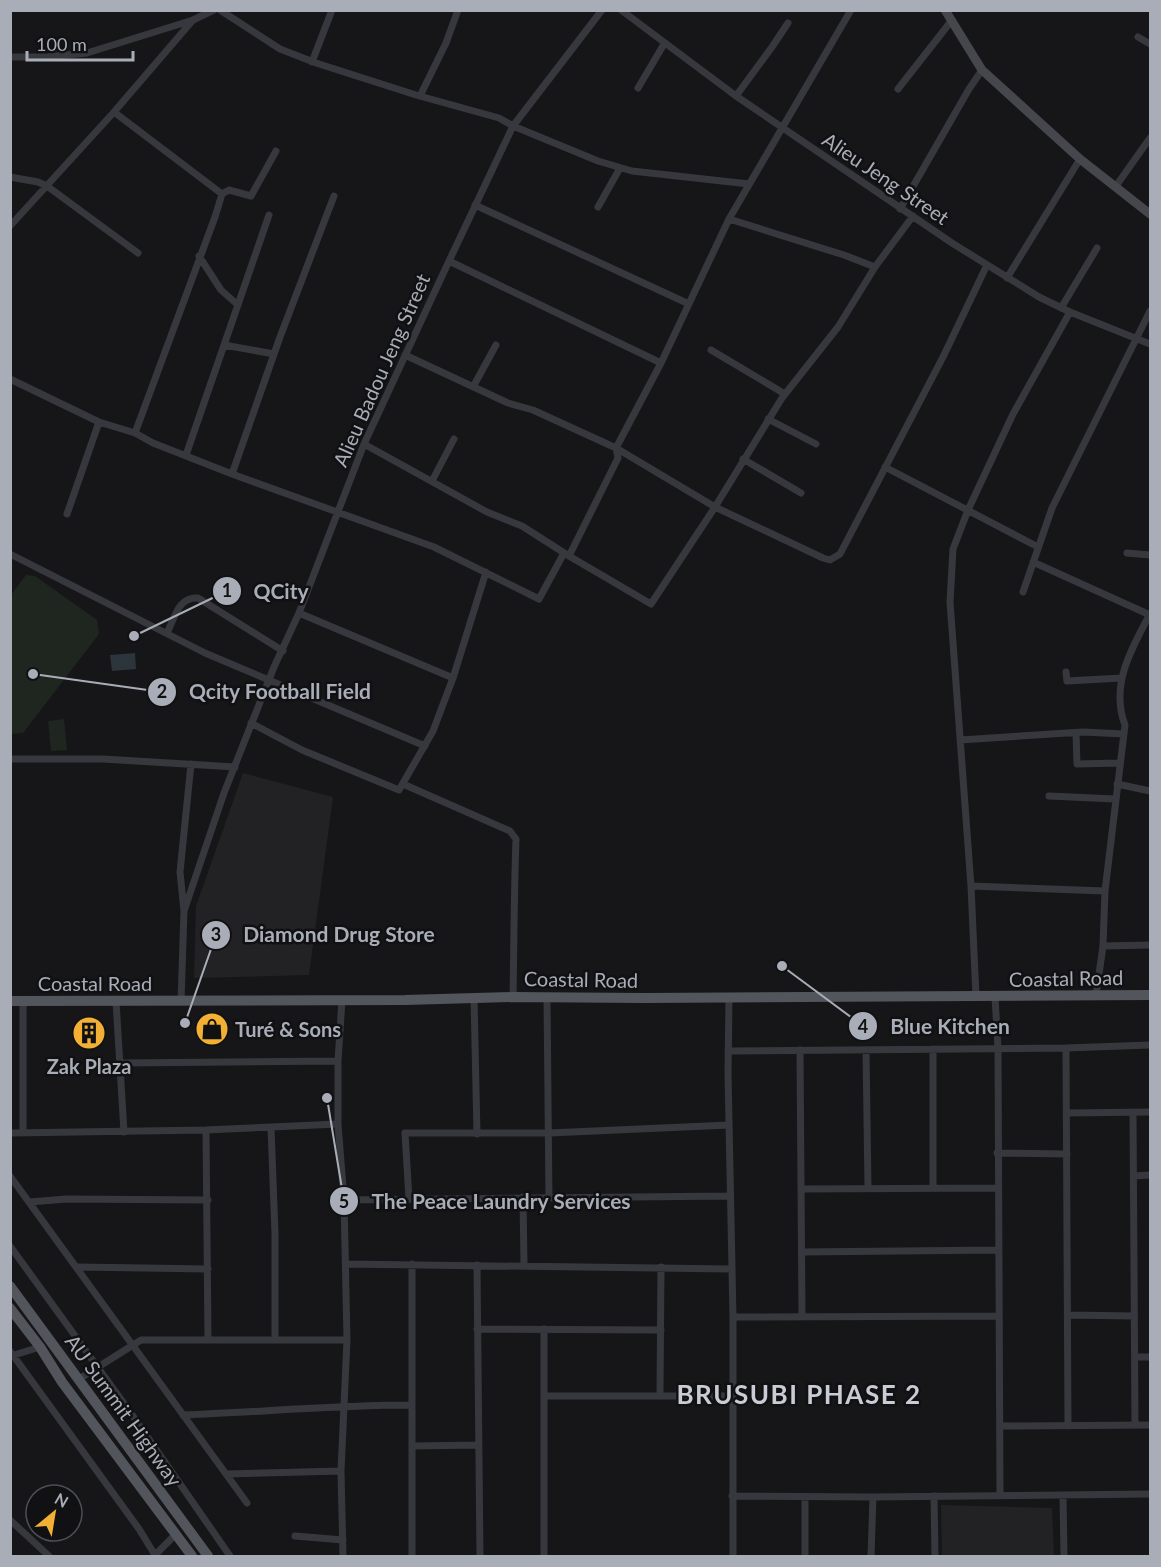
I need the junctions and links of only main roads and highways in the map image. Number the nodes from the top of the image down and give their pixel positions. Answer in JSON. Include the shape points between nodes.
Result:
{"nodes":[{"id":1,"x":1150,"y":995,"type":"edge"},
{"id":2,"x":10,"y":1001,"type":"edge"},
{"id":3,"x":10,"y":1286,"type":"edge"},
{"id":4,"x":10,"y":1308,"type":"edge"},
{"id":5,"x":192,"y":1557,"type":"edge"},
{"id":6,"x":208,"y":1557,"type":"edge"}],
"edges":[{"from":1,"to":2,"type":"main road","name":"Coastal Road"},
{"from":3,"to":6,"type":"main road","name":"AU Summit Highway"},
{"from":4,"to":5,"type":"main road","name":"AU Summit Highway"}]}
